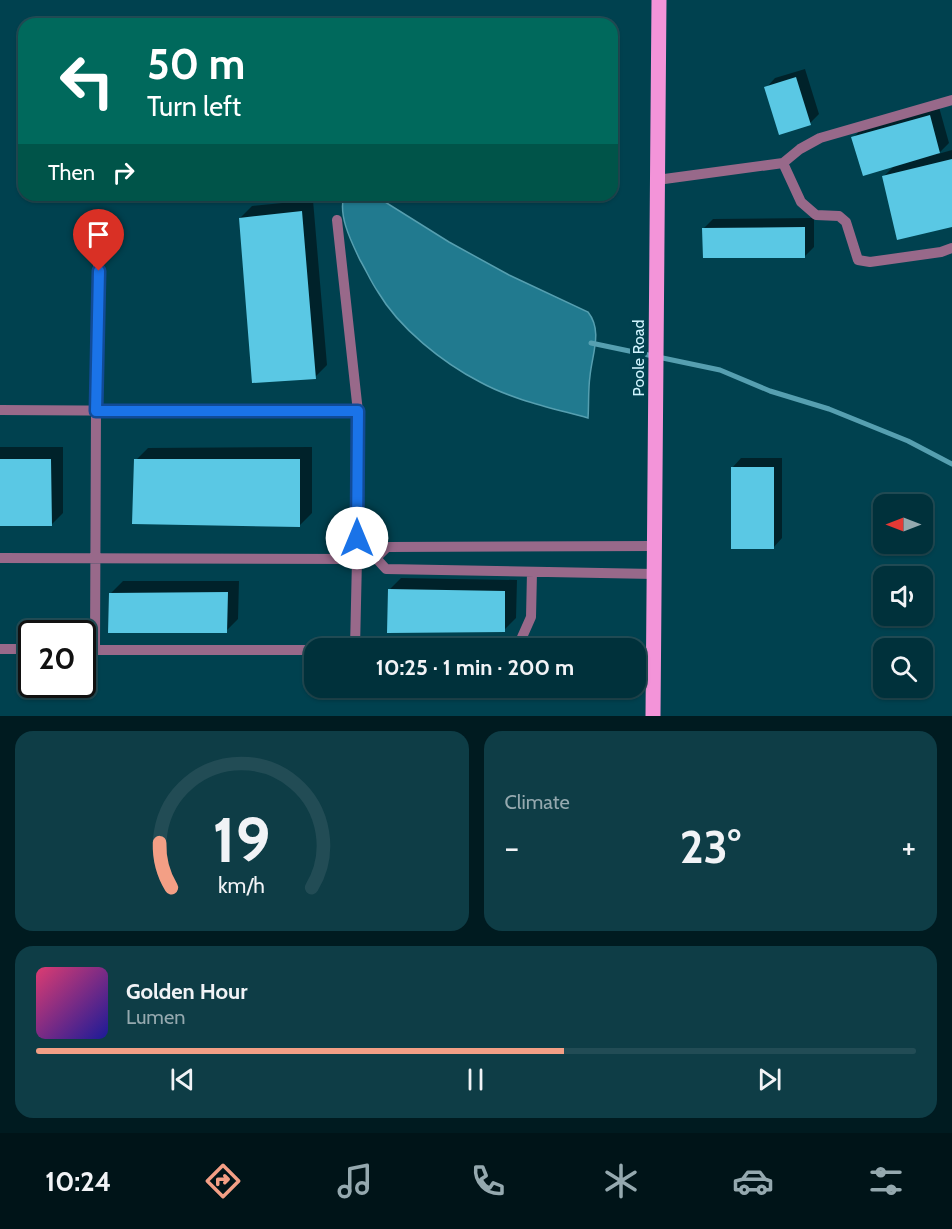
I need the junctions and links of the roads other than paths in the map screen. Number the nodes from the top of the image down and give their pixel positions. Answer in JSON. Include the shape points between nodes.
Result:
{"nodes":[{"id":1,"x":658,"y":0,"type":"edge"},
{"id":2,"x":952,"y":100,"type":"edge"},
{"id":3,"x":783,"y":163,"type":"junction"},
{"id":4,"x":657,"y":180,"type":"junction"},
{"id":5,"x":337,"y":220,"type":"dead end"},
{"id":6,"x":99,"y":225,"type":"dead end"},
{"id":7,"x":952,"y":248,"type":"edge"},
{"id":8,"x":0,"y":410,"type":"edge"},
{"id":9,"x":96,"y":411,"type":"junction"},
{"id":10,"x":358,"y":411,"type":"junction"},
{"id":11,"x":654,"y":546,"type":"junction"},
{"id":12,"x":0,"y":558,"type":"edge"},
{"id":13,"x":96,"y":558,"type":"junction"},
{"id":14,"x":376,"y":558,"type":"junction"},
{"id":15,"x":357,"y":559,"type":"junction"},
{"id":16,"x":532,"y":572,"type":"junction"},
{"id":17,"x":654,"y":574,"type":"junction"},
{"id":18,"x":95,"y":620,"type":"edge"},
{"id":19,"x":355,"y":638,"type":"edge"},
{"id":20,"x":522,"y":638,"type":"edge"},
{"id":21,"x":0,"y":649,"type":"edge"},
{"id":22,"x":18,"y":649,"type":"edge"},
{"id":23,"x":96,"y":650,"type":"edge"},
{"id":24,"x":304,"y":650,"type":"edge"},
{"id":25,"x":653,"y":716,"type":"edge"}],
"edges":[{"from":1,"to":4,"type":"main road","name":"Poole Road"},
{"from":2,"to":3,"type":"lane","via":[[820,138]]},
{"from":3,"to":4,"type":"lane"},
{"from":3,"to":7,"type":"lane","via":[[801,202],[816,215],[839,216],[846,222],[858,260],[870,262]]},
{"from":4,"to":11,"type":"main road","name":"Poole Road"},
{"from":5,"to":10,"type":"lane"},
{"from":6,"to":9,"type":"lane"},
{"from":8,"to":9,"type":"lane"},
{"from":9,"to":10,"type":"lane"},
{"from":9,"to":13,"type":"lane"},
{"from":10,"to":15,"type":"lane"},
{"from":11,"to":14,"type":"lane","via":[[387,547]]},
{"from":11,"to":17,"type":"main road","name":"Poole Road"},
{"from":12,"to":13,"type":"lane"},
{"from":13,"to":15,"type":"lane"},
{"from":13,"to":18,"type":"lane"},
{"from":14,"to":15,"type":"lane"},
{"from":14,"to":16,"type":"lane","via":[[386,569]]},
{"from":15,"to":19,"type":"lane"},
{"from":16,"to":17,"type":"lane"},
{"from":16,"to":20,"type":"lane","via":[[531,617]]},
{"from":17,"to":25,"type":"main road","name":"Poole Road"},
{"from":21,"to":22,"type":"lane"},
{"from":23,"to":24,"type":"lane"}]}
